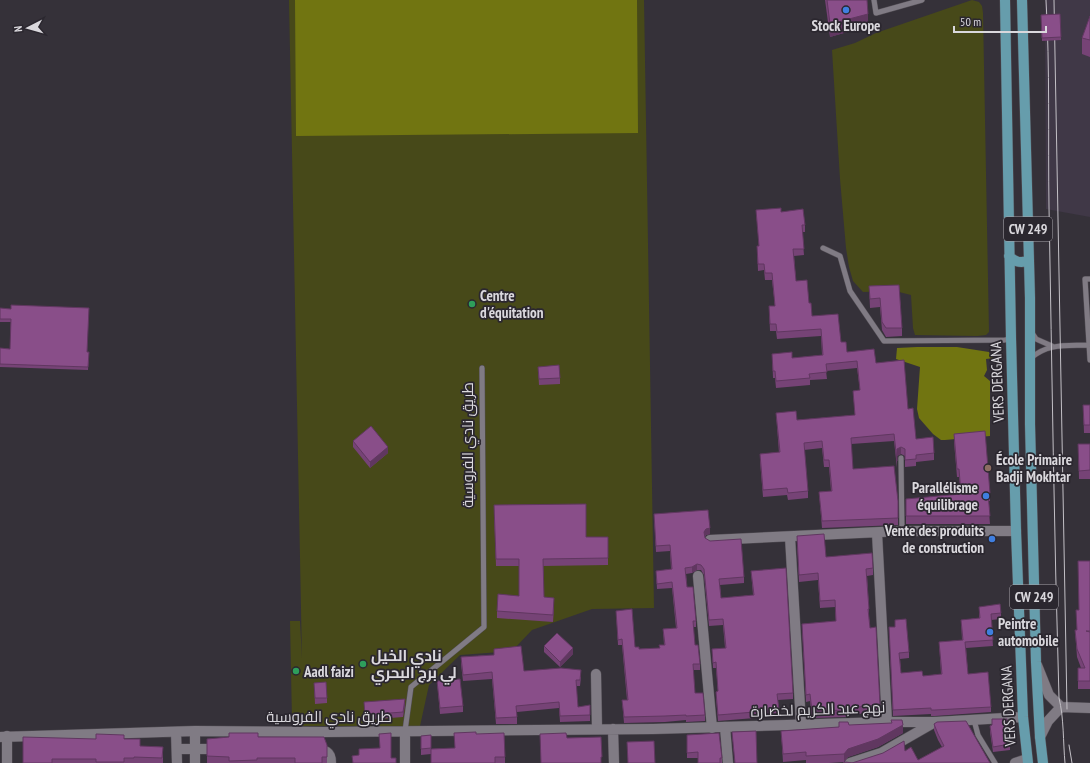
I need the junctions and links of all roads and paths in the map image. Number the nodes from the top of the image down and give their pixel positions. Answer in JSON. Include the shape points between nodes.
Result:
{"nodes":[{"id":1,"x":874,"y":0,"type":"edge"},
{"id":2,"x":922,"y":0,"type":"edge"},
{"id":3,"x":1005,"y":0,"type":"edge"},
{"id":4,"x":1022,"y":0,"type":"edge"},
{"id":5,"x":823,"y":248,"type":"dead end"},
{"id":6,"x":1009,"y":256,"type":"junction"},
{"id":7,"x":1029,"y":260,"type":"junction"},
{"id":8,"x":1090,"y":279,"type":"edge"},
{"id":9,"x":1030,"y":331,"type":"junction"},
{"id":10,"x":1011,"y":338,"type":"junction"},
{"id":11,"x":1088,"y":345,"type":"junction"},
{"id":12,"x":1052,"y":346,"type":"junction"},
{"id":13,"x":1030,"y":360,"type":"junction"},
{"id":14,"x":1090,"y":360,"type":"edge"},
{"id":15,"x":482,"y":368,"type":"dead end"},
{"id":16,"x":1013,"y":423,"type":"junction"},
{"id":17,"x":1030,"y":424,"type":"junction"},
{"id":18,"x":901,"y":458,"type":"dead end"},
{"id":19,"x":1016,"y":530,"type":"junction"},
{"id":20,"x":902,"y":531,"type":"junction"},
{"id":21,"x":878,"y":533,"type":"junction"},
{"id":22,"x":790,"y":537,"type":"junction"},
{"id":23,"x":710,"y":540,"type":"edge"},
{"id":24,"x":698,"y":576,"type":"dead end"},
{"id":25,"x":1036,"y":662,"type":"junction"},
{"id":26,"x":596,"y":674,"type":"dead end"},
{"id":27,"x":1062,"y":707,"type":"junction"},
{"id":28,"x":1090,"y":708,"type":"edge"},
{"id":29,"x":1023,"y":717,"type":"junction"},
{"id":30,"x":974,"y":720,"type":"junction"},
{"id":31,"x":887,"y":722,"type":"junction"},
{"id":32,"x":935,"y":722,"type":"junction"},
{"id":33,"x":801,"y":724,"type":"junction"},
{"id":34,"x":725,"y":727,"type":"junction"},
{"id":35,"x":712,"y":728,"type":"junction"},
{"id":36,"x":597,"y":729,"type":"junction"},
{"id":37,"x":613,"y":729,"type":"junction"},
{"id":38,"x":195,"y":731,"type":"junction"},
{"id":39,"x":405,"y":731,"type":"junction"},
{"id":40,"x":176,"y":732,"type":"junction"},
{"id":41,"x":4,"y":736,"type":"edge"},
{"id":42,"x":1040,"y":737,"type":"junction"},
{"id":43,"x":177,"y":749,"type":"junction"},
{"id":44,"x":195,"y":749,"type":"junction"},
{"id":45,"x":227,"y":749,"type":"edge"},
{"id":46,"x":307,"y":750,"type":"edge"},
{"id":47,"x":1027,"y":761,"type":"edge"},
{"id":48,"x":7,"y":763,"type":"edge"},
{"id":49,"x":177,"y":763,"type":"edge"},
{"id":50,"x":195,"y":763,"type":"edge"},
{"id":51,"x":331,"y":763,"type":"edge"},
{"id":52,"x":405,"y":763,"type":"edge"},
{"id":53,"x":614,"y":763,"type":"edge"},
{"id":54,"x":728,"y":763,"type":"edge"},
{"id":55,"x":850,"y":763,"type":"edge"},
{"id":56,"x":995,"y":763,"type":"edge"},
{"id":57,"x":1015,"y":763,"type":"edge"},
{"id":58,"x":1043,"y":763,"type":"edge"}],
"edges":[{"from":1,"to":2,"type":"lane","via":[[876,13]]},
{"from":3,"to":6,"type":"main road","name":"VERS DERGANA"},
{"from":4,"to":7,"type":"main road","number":"CW 249"},
{"from":5,"to":10,"type":"lane","via":[[840,256],[850,291],[884,341]]},
{"from":6,"to":7,"type":"main road","via":[[1019,262]]},
{"from":6,"to":10,"type":"main road","name":"VERS DERGANA"},
{"from":7,"to":9,"type":"main road","number":"CW 249"},
{"from":8,"to":11,"type":"lane","via":[[1085,279]]},
{"from":9,"to":12,"type":"lane","via":[[1036,339]]},
{"from":9,"to":13,"type":"main road","number":"CW 249"},
{"from":10,"to":16,"type":"main road","name":"VERS DERGANA"},
{"from":11,"to":12,"type":"lane"},
{"from":11,"to":14,"type":"lane"},
{"from":12,"to":13,"type":"lane","via":[[1039,351]]},
{"from":13,"to":17,"type":"main road","number":"CW 249"},
{"from":15,"to":39,"type":"lane","name":"طريق نادي الفروسية","via":[[484,627],[411,687]]},
{"from":16,"to":17,"type":"main road","via":[[1022,419]]},
{"from":16,"to":19,"type":"main road","name":"VERS DERGANA"},
{"from":17,"to":25,"type":"main road","number":"CW 249"},
{"from":18,"to":20,"type":"lane"},
{"from":19,"to":20,"type":"main road"},
{"from":19,"to":29,"type":"main road","name":"VERS DERGANA"},
{"from":20,"to":21,"type":"main road"},
{"from":21,"to":22,"type":"main road"},
{"from":21,"to":31,"type":"main road"},
{"from":22,"to":23,"type":"main road"},
{"from":22,"to":33,"type":"main road"},
{"from":24,"to":35,"type":"main road"},
{"from":25,"to":27,"type":"main road","via":[[1046,690]]},
{"from":25,"to":42,"type":"main road","number":"CW 249"},
{"from":26,"to":36,"type":"main road"},
{"from":27,"to":28,"type":"main road"},
{"from":27,"to":42,"type":"main road","via":[[1048,721]]},
{"from":29,"to":30,"type":"main road","name":"نهج عبد الكريم لخضارة"},
{"from":29,"to":47,"type":"main road","name":"VERS DERGANA"},
{"from":30,"to":32,"type":"main road","name":"نهج عبد الكريم لخضارة"},
{"from":30,"to":56,"type":"lane","via":[[978,735]]},
{"from":31,"to":32,"type":"main road","name":"نهج عبد الكريم لخضارة"},
{"from":31,"to":33,"type":"main road","name":"نهج عبد الكريم لخضارة"},
{"from":32,"to":55,"type":"main road","via":[[881,753]]},
{"from":33,"to":34,"type":"main road","name":"نهج عبد الكريم لخضارة"},
{"from":34,"to":35,"type":"main road","name":"نهج عبد الكريم لخضارة"},
{"from":34,"to":54,"type":"main road"},
{"from":35,"to":37,"type":"main road","name":"نهج عبد الكريم لخضارة"},
{"from":36,"to":37,"type":"main road","name":"نهج عبد الكريم لخضارة"},
{"from":36,"to":39,"type":"main road","name":"نهج عبد الكريم لخضارة"},
{"from":37,"to":53,"type":"main road"},
{"from":38,"to":39,"type":"main road","name":"طريق نادي الفروسية"},
{"from":38,"to":40,"type":"main road","name":"طريق نادي الفروسية"},
{"from":38,"to":44,"type":"main road"},
{"from":39,"to":52,"type":"main road"},
{"from":40,"to":41,"type":"main road","name":"طريق نادي الفروسية"},
{"from":40,"to":43,"type":"main road"},
{"from":41,"to":48,"type":"main road"},
{"from":42,"to":58,"type":"main road","number":"CW 249"},
{"from":43,"to":44,"type":"main road"},
{"from":43,"to":49,"type":"main road"},
{"from":44,"to":45,"type":"main road"},
{"from":44,"to":50,"type":"main road"},
{"from":46,"to":51,"type":"main road","via":[[328,752]]},
{"from":47,"to":57,"type":"main road"}]}
